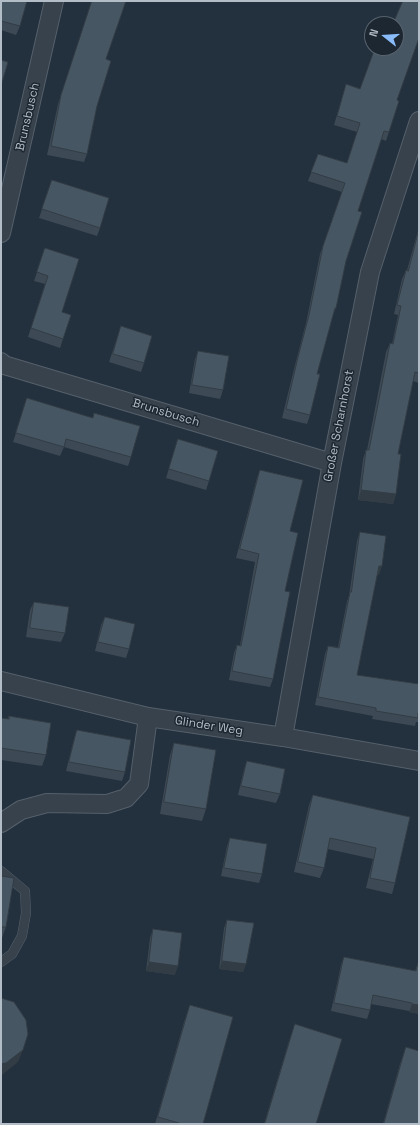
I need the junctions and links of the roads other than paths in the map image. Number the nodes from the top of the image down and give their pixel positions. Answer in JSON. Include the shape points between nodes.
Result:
{"nodes":[{"id":1,"x":54,"y":1,"type":"edge"},
{"id":2,"x":419,"y":121,"type":"edge"},
{"id":3,"x":1,"y":233,"type":"edge"},
{"id":4,"x":1,"y":362,"type":"edge"},
{"id":5,"x":332,"y":463,"type":"junction"},
{"id":6,"x":1,"y":681,"type":"edge"},
{"id":7,"x":148,"y":717,"type":"junction"},
{"id":8,"x":283,"y":737,"type":"junction"},
{"id":9,"x":419,"y":761,"type":"edge"},
{"id":10,"x":1,"y":823,"type":"edge"},
{"id":11,"x":1,"y":871,"type":"edge"},
{"id":12,"x":1,"y":962,"type":"edge"}],
"edges":[{"from":1,"to":3,"type":"street","name":"Brunsbusch"},
{"from":2,"to":5,"type":"street","name":"Großer Scharnhorst","via":[[370,272]]},
{"from":4,"to":5,"type":"street","name":"Brunsbusch"},
{"from":5,"to":8,"type":"street","name":"Großer Scharnhorst"},
{"from":6,"to":7,"type":"street","name":"Glinder Weg"},
{"from":7,"to":8,"type":"street","name":"Glinder Weg"},
{"from":7,"to":10,"type":"street","via":[[139,784],[126,798],[107,804],[47,803],[21,810]]},
{"from":8,"to":9,"type":"street","name":"Glinder Weg"},
{"from":11,"to":12,"type":"lane","via":[[25,890],[26,913],[22,936],[12,954]]}]}
